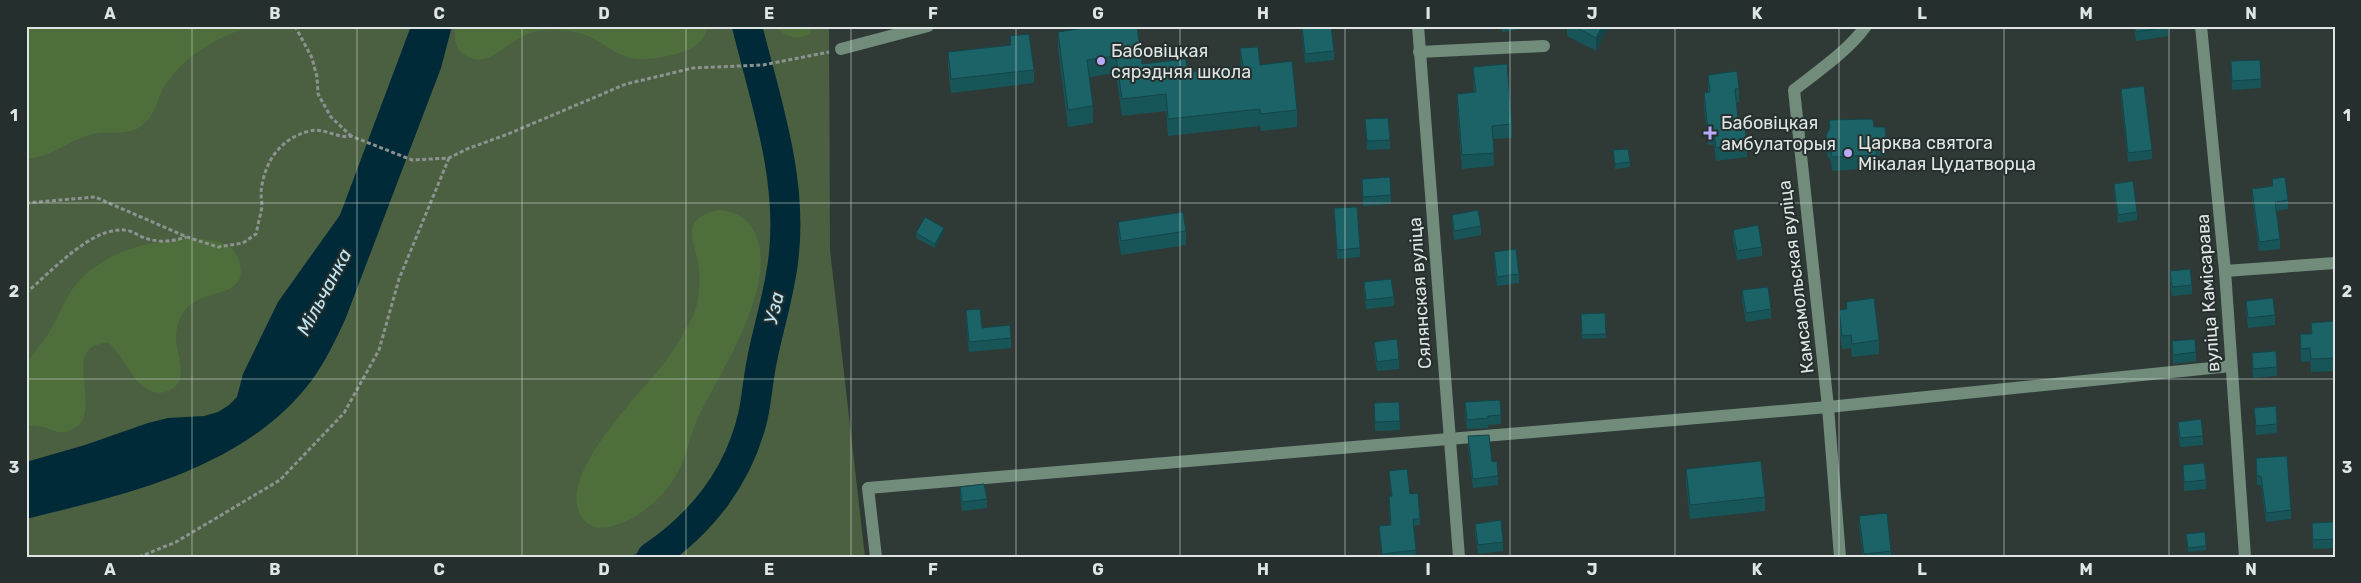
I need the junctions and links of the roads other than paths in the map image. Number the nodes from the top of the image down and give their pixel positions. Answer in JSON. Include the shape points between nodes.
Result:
{"nodes":[{"id":1,"x":928,"y":26,"type":"edge"},
{"id":2,"x":1418,"y":26,"type":"edge"},
{"id":3,"x":1866,"y":26,"type":"edge"},
{"id":4,"x":2201,"y":26,"type":"edge"},
{"id":5,"x":1544,"y":46,"type":"dead end"},
{"id":6,"x":841,"y":49,"type":"road end"},
{"id":7,"x":1419,"y":52,"type":"junction"},
{"id":8,"x":2335,"y":263,"type":"edge"},
{"id":9,"x":2225,"y":270,"type":"junction"},
{"id":10,"x":2231,"y":366,"type":"junction"},
{"id":11,"x":1828,"y":407,"type":"junction"},
{"id":12,"x":1448,"y":438,"type":"junction"},
{"id":13,"x":876,"y":557,"type":"edge"},
{"id":14,"x":1459,"y":557,"type":"edge"},
{"id":15,"x":1840,"y":557,"type":"edge"},
{"id":16,"x":2245,"y":557,"type":"edge"}],
"edges":[{"from":1,"to":6,"type":"street"},
{"from":2,"to":7,"type":"street","name":"Сялянская вуліца"},
{"from":3,"to":11,"type":"street","name":"Камсамольская вуліца","via":[[1860,35],[1794,90]]},
{"from":4,"to":9,"type":"street","name":"вуліца Камісарава"},
{"from":5,"to":7,"type":"street"},
{"from":7,"to":12,"type":"street","name":"Сялянская вуліца"},
{"from":8,"to":9,"type":"street"},
{"from":9,"to":10,"type":"street","name":"вуліца Камісарава"},
{"from":10,"to":11,"type":"street"},
{"from":10,"to":16,"type":"street","name":"вуліца Камісарава"},
{"from":11,"to":12,"type":"street"},
{"from":11,"to":15,"type":"street","name":"Камсамольская вуліца"},
{"from":12,"to":13,"type":"street","via":[[868,488]]},
{"from":12,"to":14,"type":"street","name":"Сялянская вуліца"}]}
